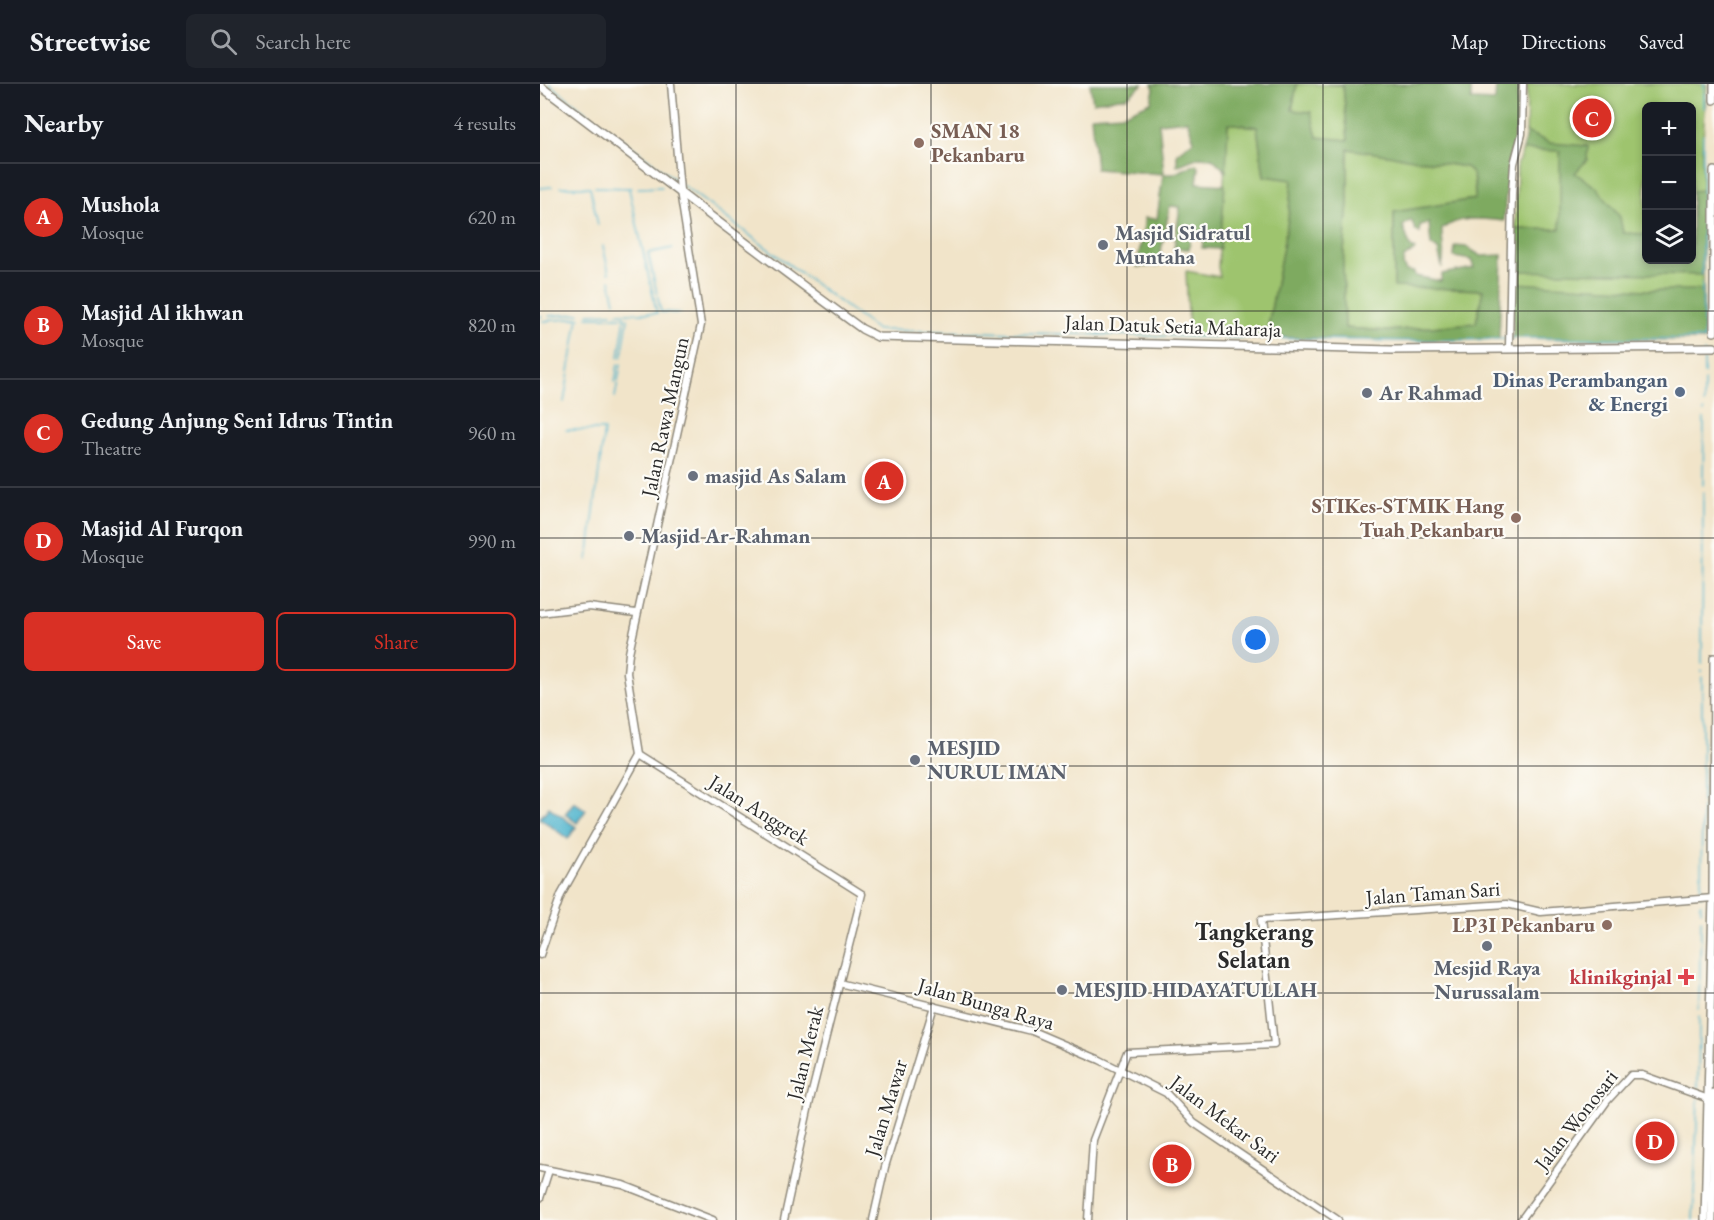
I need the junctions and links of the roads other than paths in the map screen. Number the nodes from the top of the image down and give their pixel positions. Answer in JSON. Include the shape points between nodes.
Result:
{"nodes":[{"id":1,"x":671,"y":84,"type":"edge"},
{"id":2,"x":1523,"y":84,"type":"edge"},
{"id":3,"x":1714,"y":84,"type":"edge"},
{"id":4,"x":540,"y":86,"type":"edge"},
{"id":5,"x":1714,"y":100,"type":"edge"},
{"id":6,"x":1714,"y":171,"type":"edge"},
{"id":7,"x":680,"y":187,"type":"junction"},
{"id":8,"x":1714,"y":332,"type":"edge"},
{"id":9,"x":1509,"y":341,"type":"junction"},
{"id":10,"x":1714,"y":347,"type":"edge"},
{"id":11,"x":540,"y":613,"type":"edge"},
{"id":12,"x":636,"y":613,"type":"junction"},
{"id":13,"x":1714,"y":658,"type":"edge"},
{"id":14,"x":640,"y":754,"type":"junction"},
{"id":15,"x":862,"y":894,"type":"joint"},
{"id":16,"x":1713,"y":898,"type":"edge"},
{"id":17,"x":540,"y":955,"type":"edge"},
{"id":18,"x":839,"y":983,"type":"junction"},
{"id":19,"x":934,"y":1006,"type":"junction"},
{"id":20,"x":1119,"y":1071,"type":"junction"},
{"id":21,"x":1714,"y":1093,"type":"edge"},
{"id":22,"x":1706,"y":1098,"type":"junction"},
{"id":23,"x":540,"y":1168,"type":"edge"},
{"id":24,"x":549,"y":1170,"type":"junction"},
{"id":25,"x":540,"y":1198,"type":"edge"},
{"id":26,"x":713,"y":1220,"type":"edge"},
{"id":27,"x":784,"y":1220,"type":"edge"},
{"id":28,"x":873,"y":1220,"type":"edge"},
{"id":29,"x":1088,"y":1220,"type":"edge"},
{"id":30,"x":1338,"y":1220,"type":"edge"},
{"id":31,"x":1521,"y":1220,"type":"edge"},
{"id":32,"x":1705,"y":1220,"type":"edge"},
{"id":33,"x":1712,"y":1220,"type":"edge"}],
"edges":[{"from":1,"to":7,"type":"street","name":"Jalan Rawa Mangun"},
{"from":2,"to":9,"type":"street","via":[[1522,134],[1512,193]]},
{"from":3,"to":5,"type":"main road"},
{"from":4,"to":7,"type":"main road","name":"Jalan Datuk Setia Maharaja"},
{"from":6,"to":8,"type":"main road"},
{"from":7,"to":9,"type":"main road","name":"Jalan Datuk Setia Maharaja","via":[[727,231],[878,337],[1382,350]]},
{"from":7,"to":12,"type":"street","name":"Jalan Rawa Mangun","via":[[701,325]]},
{"from":9,"to":10,"type":"main road","name":"Jalan Datuk Setia Maharaja"},
{"from":11,"to":12,"type":"street","via":[[589,608]]},
{"from":12,"to":14,"type":"street","name":"Jalan Rawa Mangun","via":[[627,673]]},
{"from":13,"to":16,"type":"main road"},
{"from":14,"to":15,"type":"street","name":"Jalan Anggrek"},
{"from":14,"to":17,"type":"street","via":[[576,864]]},
{"from":15,"to":18,"type":"street","name":"Jalan Merak"},
{"from":16,"to":20,"type":"street","name":"Jalan Taman Sari","via":[[1541,912],[1507,904],[1261,920],[1274,1045],[1134,1050],[1126,1052]]},
{"from":16,"to":22,"type":"main road"},
{"from":18,"to":19,"type":"street","name":"Jalan Bunga Raya"},
{"from":18,"to":27,"type":"street","name":"Jalan Merak"},
{"from":19,"to":20,"type":"street","name":"Jalan Bunga Raya","via":[[1041,1034]]},
{"from":19,"to":28,"type":"street","name":"Jalan Mawar"},
{"from":20,"to":29,"type":"street","via":[[1093,1140]]},
{"from":20,"to":30,"type":"street","name":"Jalan Mekar Sari","via":[[1166,1093],[1194,1123]]},
{"from":21,"to":33,"type":"main road"},
{"from":22,"to":31,"type":"street","name":"Jalan Wonosari","via":[[1642,1075],[1631,1075],[1607,1101]]},
{"from":22,"to":32,"type":"main road"},
{"from":23,"to":24,"type":"street"},
{"from":24,"to":25,"type":"street"},
{"from":24,"to":26,"type":"street","via":[[623,1185]]}]}
